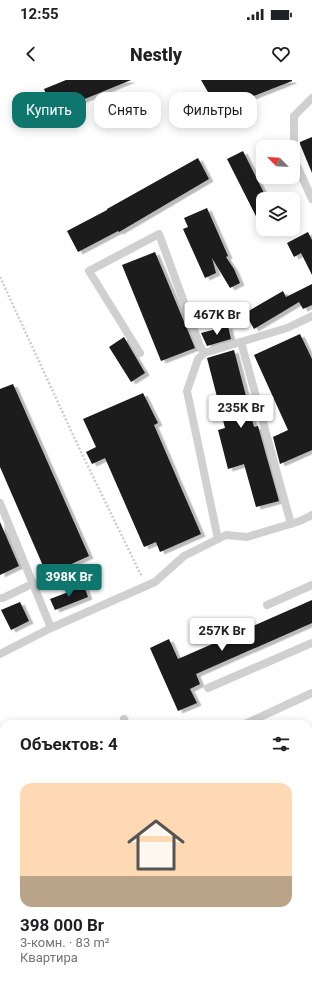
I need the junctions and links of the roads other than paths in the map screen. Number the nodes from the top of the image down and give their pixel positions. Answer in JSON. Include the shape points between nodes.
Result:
{"nodes":[{"id":1,"x":312,"y":98,"type":"edge"},
{"id":2,"x":312,"y":199,"type":"edge"},
{"id":3,"x":312,"y":316,"type":"edge"},
{"id":4,"x":241,"y":342,"type":"junction"},
{"id":5,"x":140,"y":353,"type":"dead end"},
{"id":6,"x":204,"y":353,"type":"junction"},
{"id":7,"x":0,"y":503,"type":"edge"},
{"id":8,"x":312,"y":515,"type":"edge"},
{"id":9,"x":291,"y":524,"type":"junction"},
{"id":10,"x":218,"y":538,"type":"junction"},
{"id":11,"x":34,"y":583,"type":"junction"},
{"id":12,"x":312,"y":584,"type":"edge"},
{"id":13,"x":0,"y":598,"type":"edge"},
{"id":14,"x":267,"y":605,"type":"dead end"},
{"id":15,"x":51,"y":628,"type":"junction"},
{"id":16,"x":312,"y":643,"type":"edge"},
{"id":17,"x":0,"y":654,"type":"edge"},
{"id":18,"x":208,"y":688,"type":"dead end"},
{"id":19,"x":312,"y":693,"type":"edge"},
{"id":20,"x":254,"y":720,"type":"edge"}],
"edges":[{"from":1,"to":2,"type":"lane","via":[[294,116],[294,159]]},
{"from":3,"to":4,"type":"lane","via":[[287,328]]},
{"from":4,"to":6,"type":"lane"},
{"from":4,"to":9,"type":"lane"},
{"from":5,"to":6,"type":"lane","via":[[89,271],[159,234]]},
{"from":6,"to":10,"type":"lane","via":[[198,359],[187,391]]},
{"from":7,"to":11,"type":"lane"},
{"from":8,"to":9,"type":"lane"},
{"from":9,"to":10,"type":"lane","via":[[247,537],[226,535]]},
{"from":10,"to":15,"type":"lane","via":[[184,556],[155,582]]},
{"from":11,"to":13,"type":"lane"},
{"from":11,"to":15,"type":"lane"},
{"from":12,"to":14,"type":"lane"},
{"from":15,"to":17,"type":"lane"},
{"from":16,"to":18,"type":"lane"},
{"from":19,"to":20,"type":"lane"}]}
